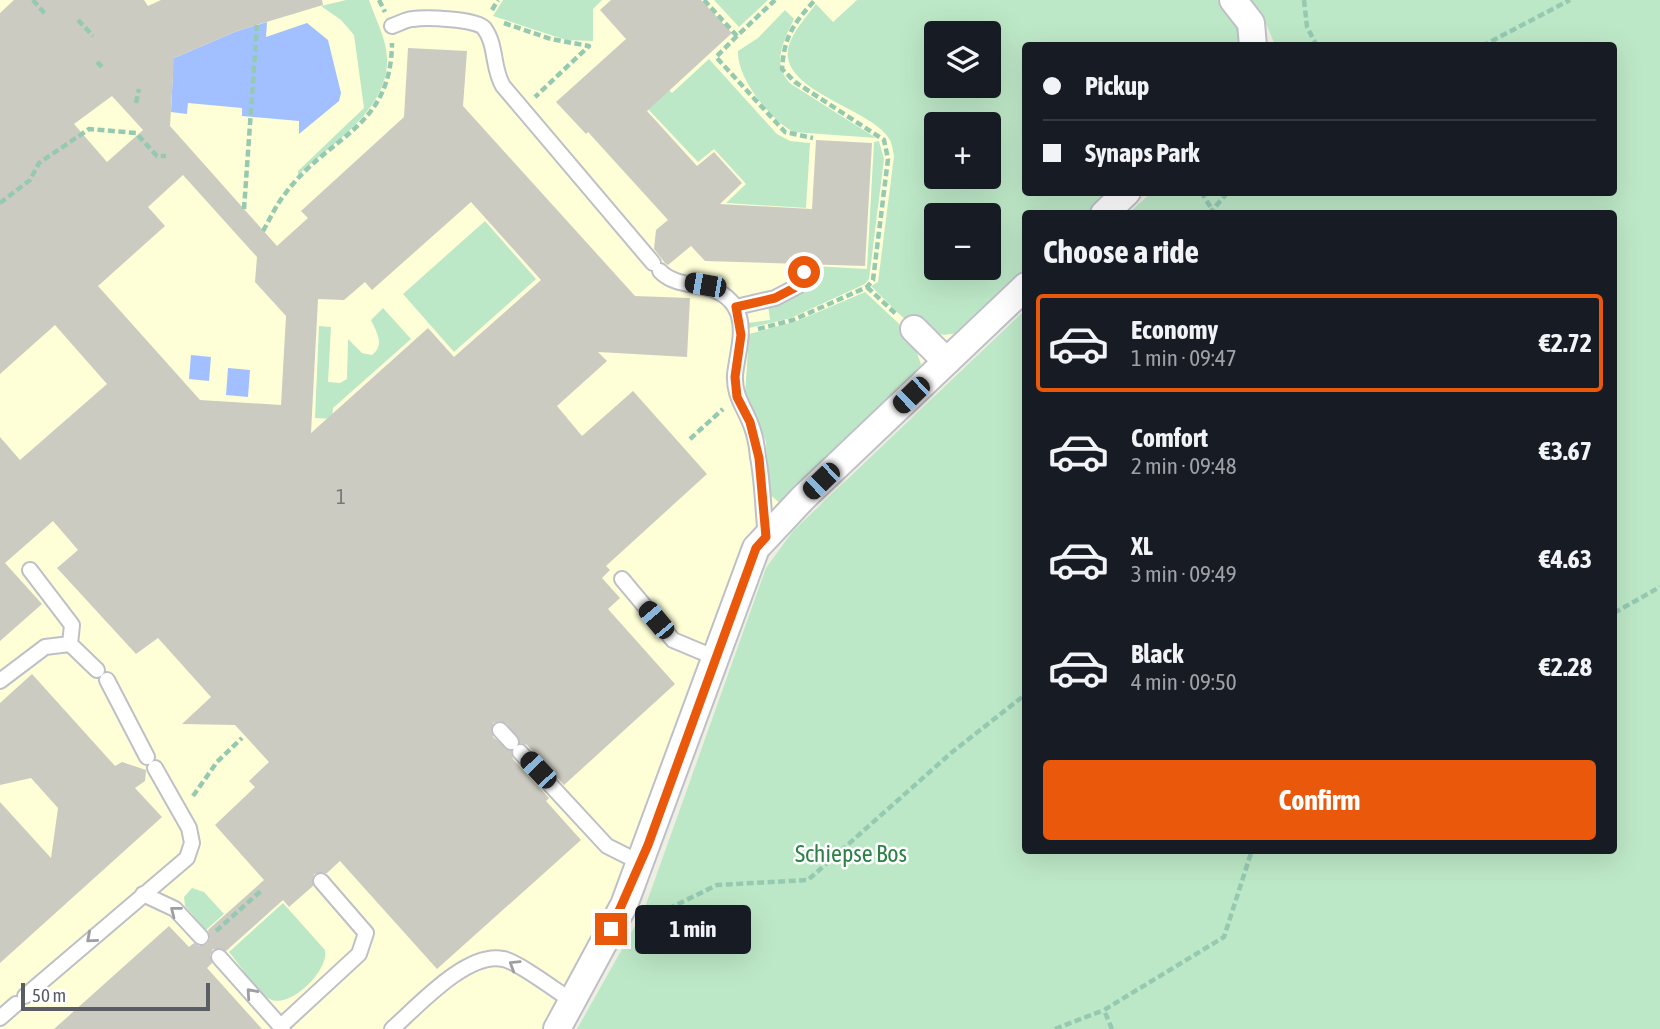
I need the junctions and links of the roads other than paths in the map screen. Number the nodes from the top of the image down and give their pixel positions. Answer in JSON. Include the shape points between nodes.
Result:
{"nodes":[{"id":1,"x":1233,"y":0,"type":"edge"},
{"id":2,"x":392,"y":26,"type":"road end"},
{"id":3,"x":1253,"y":42,"type":"edge"},
{"id":4,"x":1124,"y":196,"type":"edge"},
{"id":5,"x":1108,"y":210,"type":"edge"},
{"id":6,"x":804,"y":272,"type":"dead end"},
{"id":7,"x":1022,"y":290,"type":"edge"},
{"id":8,"x":736,"y":307,"type":"junction"},
{"id":9,"x":914,"y":329,"type":"road end"},
{"id":10,"x":946,"y":361,"type":"junction"},
{"id":11,"x":766,"y":537,"type":"junction"},
{"id":12,"x":30,"y":570,"type":"dead end"},
{"id":13,"x":622,"y":579,"type":"dead end"},
{"id":14,"x":70,"y":644,"type":"junction"},
{"id":15,"x":716,"y":658,"type":"junction"},
{"id":16,"x":0,"y":681,"type":"edge"},
{"id":17,"x":500,"y":730,"type":"dead end"},
{"id":18,"x":640,"y":863,"type":"junction"},
{"id":19,"x":321,"y":881,"type":"dead end"},
{"id":20,"x":143,"y":894,"type":"junction"},
{"id":21,"x":207,"y":936,"type":"road end"},
{"id":22,"x":219,"y":957,"type":"dead end"},
{"id":23,"x":572,"y":1001,"type":"junction"},
{"id":24,"x":0,"y":1018,"type":"edge"},
{"id":25,"x":282,"y":1028,"type":"edge"},
{"id":26,"x":392,"y":1029,"type":"edge"},
{"id":27,"x":557,"y":1029,"type":"edge"}],
"edges":[{"from":1,"to":3,"type":"street","via":[[1251,23]]},
{"from":2,"to":8,"type":"lane","via":[[411,19],[483,26],[495,72],[656,267],[667,278],[712,289]]},
{"from":4,"to":5,"type":"street"},
{"from":6,"to":8,"type":"lane","via":[[798,286],[787,292]]},
{"from":7,"to":10,"type":"street"},
{"from":8,"to":11,"type":"lane","via":[[741,335],[737,397],[750,422],[759,458]]},
{"from":9,"to":10,"type":"street"},
{"from":10,"to":11,"type":"street"},
{"from":11,"to":15,"type":"street","via":[[756,548]]},
{"from":12,"to":14,"type":"lane","via":[[72,625]]},
{"from":13,"to":15,"type":"lane","via":[[673,640]]},
{"from":14,"to":16,"type":"lane","via":[[45,647]]},
{"from":14,"to":20,"type":"lane","via":[[102,675],[183,817],[192,843],[187,858]]},
{"from":15,"to":18,"type":"street"},
{"from":17,"to":18,"type":"lane","via":[[607,846]]},
{"from":18,"to":23,"type":"street","via":[[624,905]]},
{"from":19,"to":25,"type":"lane","via":[[366,933],[359,954]]},
{"from":21,"to":20,"type":"lane","one_way":true,"via":[[175,909]]},
{"from":20,"to":24,"type":"lane","one_way":true},
{"from":25,"to":22,"type":"lane","one_way":true},
{"from":23,"to":26,"type":"lane","one_way":true,"via":[[504,958],[487,959],[459,970]]},
{"from":23,"to":27,"type":"street"}]}
